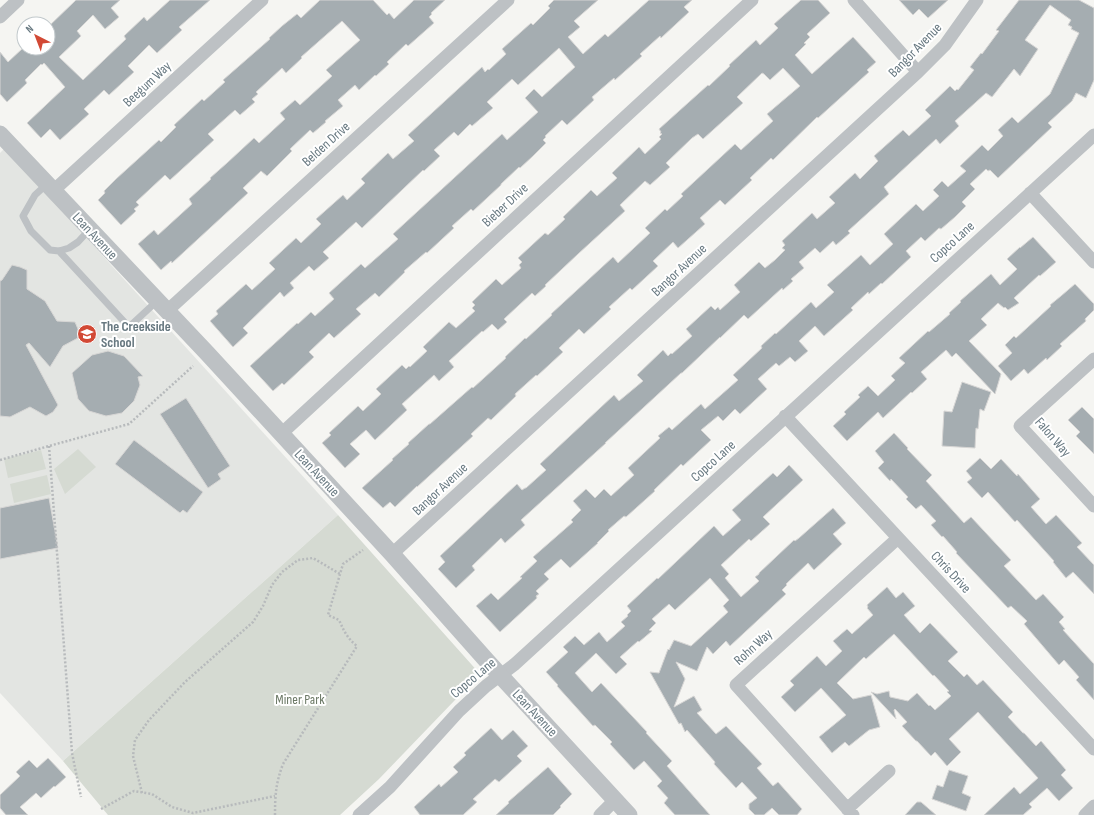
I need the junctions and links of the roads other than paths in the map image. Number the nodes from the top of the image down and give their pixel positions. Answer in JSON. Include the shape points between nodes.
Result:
{"nodes":[{"id":1,"x":18,"y":0,"type":"edge"},
{"id":2,"x":262,"y":0,"type":"edge"},
{"id":3,"x":508,"y":0,"type":"edge"},
{"id":4,"x":752,"y":0,"type":"edge"},
{"id":5,"x":854,"y":0,"type":"edge"},
{"id":6,"x":978,"y":0,"type":"edge"},
{"id":7,"x":0,"y":16,"type":"edge"},
{"id":8,"x":918,"y":72,"type":"junction"},
{"id":9,"x":0,"y":134,"type":"edge"},
{"id":10,"x":1094,"y":135,"type":"edge"},
{"id":11,"x":50,"y":188,"type":"junction"},
{"id":12,"x":1030,"y":193,"type":"junction"},
{"id":13,"x":89,"y":230,"type":"junction"},
{"id":14,"x":58,"y":251,"type":"junction"},
{"id":15,"x":1094,"y":262,"type":"edge"},
{"id":16,"x":162,"y":306,"type":"junction"},
{"id":17,"x":1094,"y":359,"type":"edge"},
{"id":18,"x":785,"y":416,"type":"junction"},
{"id":19,"x":281,"y":434,"type":"junction"},
{"id":20,"x":1094,"y":506,"type":"edge"},
{"id":21,"x":898,"y":538,"type":"junction"},
{"id":22,"x":392,"y":554,"type":"junction"},
{"id":23,"x":500,"y":675,"type":"junction"},
{"id":24,"x":1094,"y":750,"type":"edge"},
{"id":25,"x":888,"y":771,"type":"dead end"},
{"id":26,"x":615,"y":800,"type":"junction"},
{"id":27,"x":1094,"y":806,"type":"edge"},
{"id":28,"x":850,"y":812,"type":"edge"},
{"id":29,"x":359,"y":815,"type":"edge"},
{"id":30,"x":600,"y":815,"type":"edge"},
{"id":31,"x":629,"y":815,"type":"edge"},
{"id":32,"x":1085,"y":815,"type":"edge"}],
"edges":[{"from":1,"to":7,"type":"street"},
{"from":2,"to":11,"type":"street","name":"Beegum Way"},
{"from":3,"to":16,"type":"street","name":"Belden Drive"},
{"from":4,"to":19,"type":"street","name":"Bieber Drive"},
{"from":5,"to":8,"type":"street"},
{"from":6,"to":8,"type":"street","name":"Bangor Avenue","via":[[945,45]]},
{"from":8,"to":22,"type":"street","name":"Bangor Avenue"},
{"from":9,"to":11,"type":"street","name":"Lean Avenue"},
{"from":10,"to":12,"type":"street","name":"Copco Lane"},
{"from":11,"to":13,"type":"street","name":"Lean Avenue"},
{"from":11,"to":14,"type":"lane","via":[[35,195],[23,216],[31,232],[50,250]]},
{"from":12,"to":15,"type":"street"},
{"from":12,"to":18,"type":"street","name":"Copco Lane"},
{"from":13,"to":14,"type":"lane","via":[[78,242]]},
{"from":13,"to":16,"type":"street","name":"Lean Avenue"},
{"from":14,"to":16,"type":"lane","via":[[129,327]]},
{"from":16,"to":19,"type":"street","name":"Lean Avenue"},
{"from":17,"to":20,"type":"street","name":"Falon Way","via":[[1020,426]]},
{"from":18,"to":21,"type":"street","name":"Chris Drive"},
{"from":18,"to":23,"type":"street","name":"Copco Lane"},
{"from":19,"to":22,"type":"street","name":"Lean Avenue"},
{"from":21,"to":24,"type":"street","name":"Chris Drive"},
{"from":21,"to":28,"type":"street","name":"Rohn Way","via":[[736,685]]},
{"from":22,"to":23,"type":"street","name":"Lean Avenue"},
{"from":23,"to":26,"type":"street","name":"Lean Avenue"},
{"from":23,"to":29,"type":"street","name":"Copco Lane","via":[[459,711],[390,787]]},
{"from":25,"to":28,"type":"street","name":"Rohn Way"},
{"from":26,"to":30,"type":"street"},
{"from":26,"to":31,"type":"street","name":"Lean Avenue"},
{"from":27,"to":32,"type":"street"}]}
